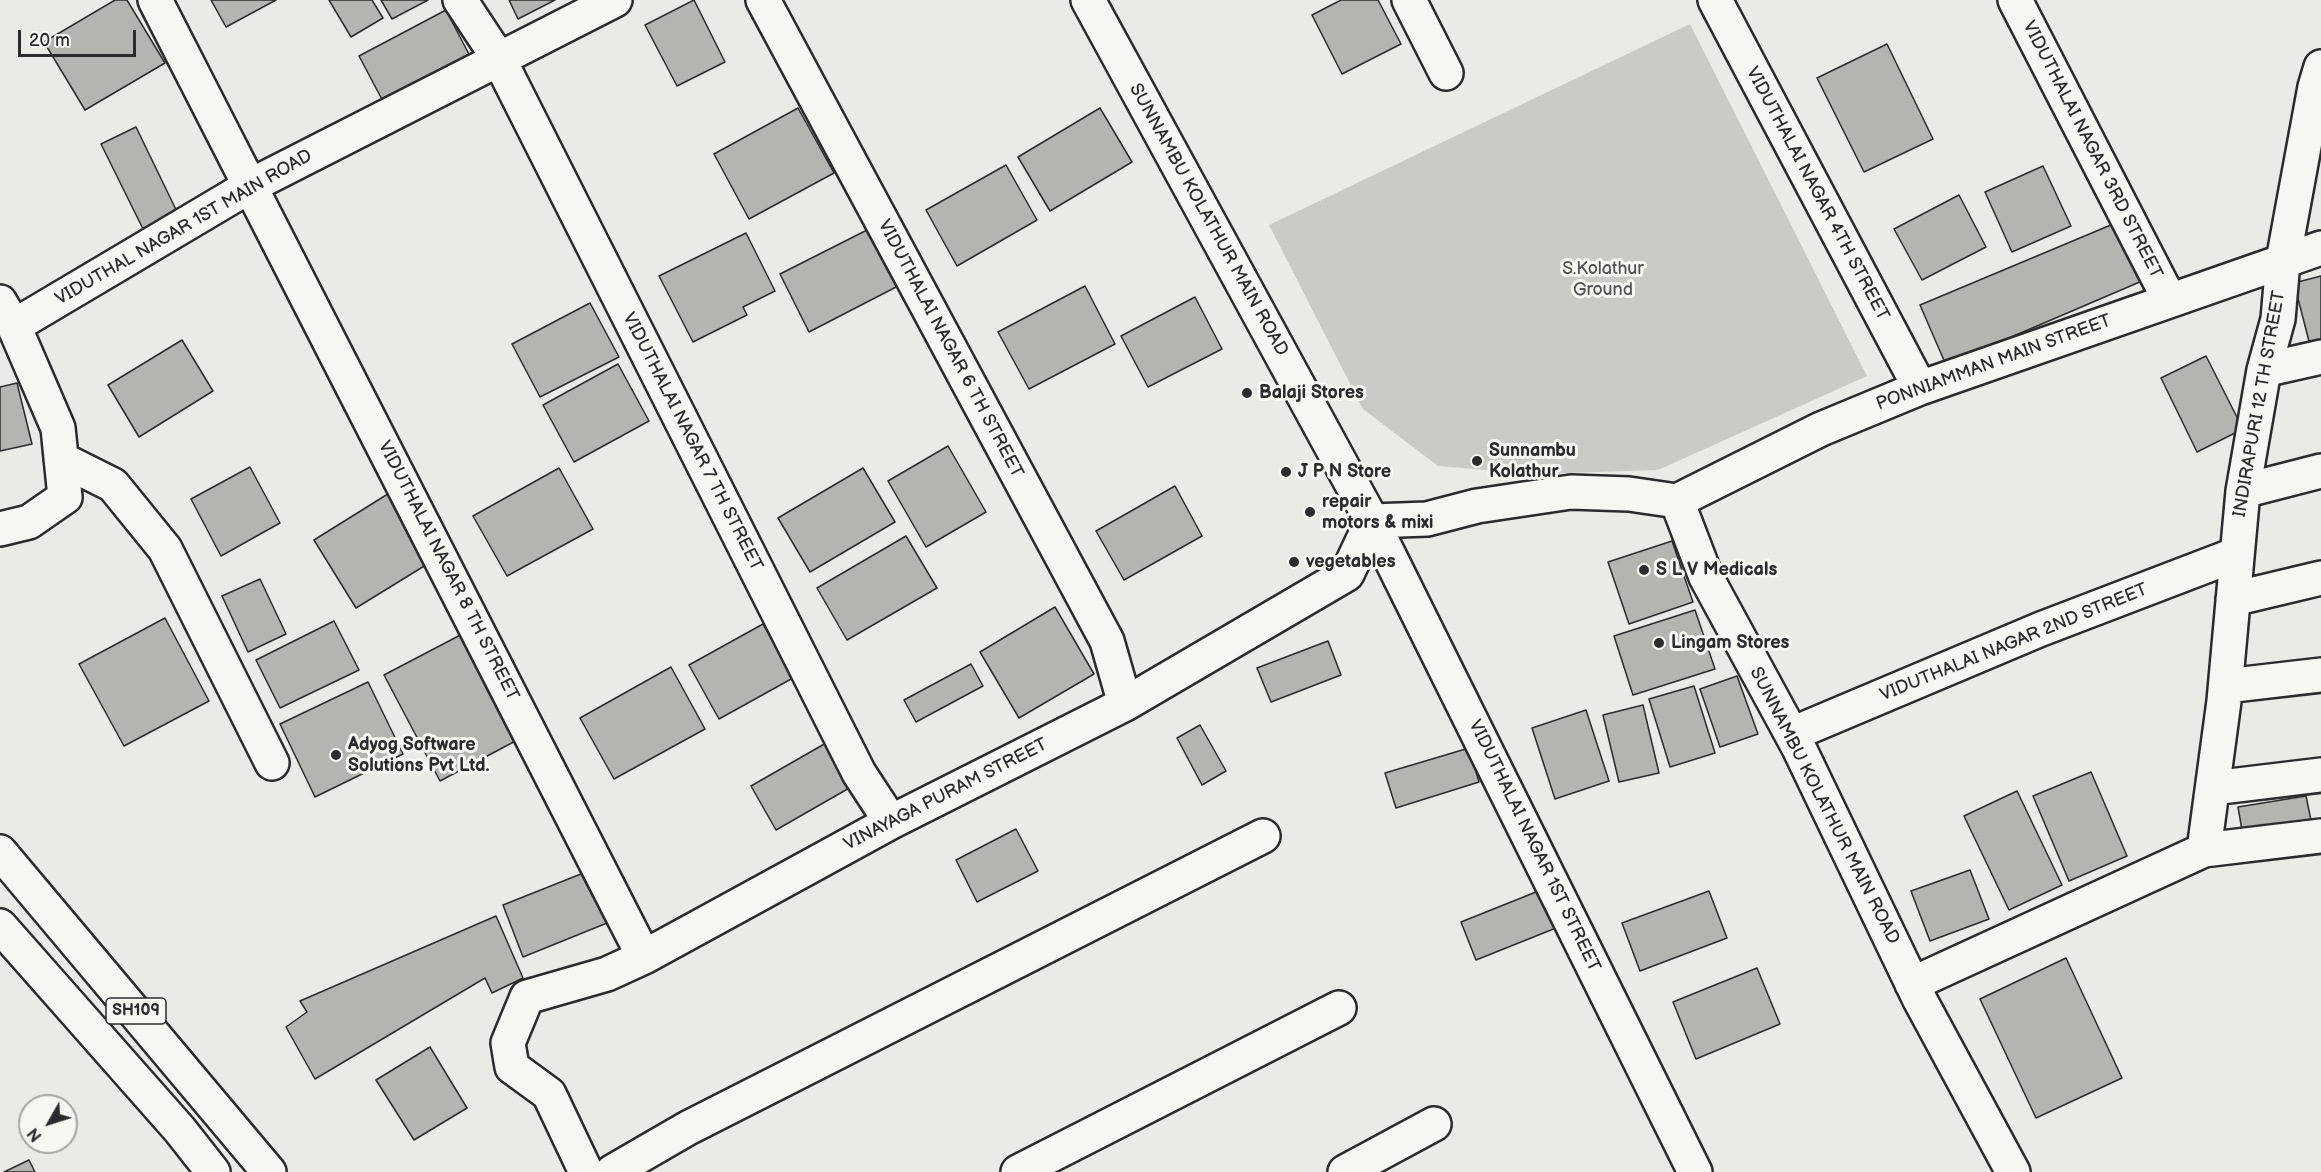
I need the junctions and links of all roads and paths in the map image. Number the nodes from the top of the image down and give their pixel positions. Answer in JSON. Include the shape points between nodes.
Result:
{"nodes":[{"id":1,"x":155,"y":0,"type":"edge"},
{"id":2,"x":460,"y":0,"type":"edge"},
{"id":3,"x":615,"y":0,"type":"edge"},
{"id":4,"x":763,"y":0,"type":"edge"},
{"id":5,"x":1088,"y":0,"type":"edge"},
{"id":6,"x":1409,"y":0,"type":"edge"},
{"id":7,"x":1714,"y":0,"type":"edge"},
{"id":8,"x":2015,"y":0,"type":"edge"},
{"id":9,"x":499,"y":59,"type":"junction"},
{"id":10,"x":2321,"y":67,"type":"edge"},
{"id":11,"x":1446,"y":73,"type":"dead end"},
{"id":12,"x":250,"y":186,"type":"junction"},
{"id":13,"x":2321,"y":248,"type":"edge"},
{"id":14,"x":2283,"y":261,"type":"junction"},
{"id":15,"x":2169,"y":299,"type":"junction"},
{"id":16,"x":7,"y":314,"type":"edge"},
{"id":17,"x":2321,"y":357,"type":"edge"},
{"id":18,"x":2264,"y":370,"type":"junction"},
{"id":19,"x":1920,"y":388,"type":"junction"},
{"id":20,"x":61,"y":459,"type":"junction"},
{"id":21,"x":2321,"y":471,"type":"edge"},
{"id":22,"x":2242,"y":491,"type":"junction"},
{"id":23,"x":1677,"y":501,"type":"junction"},
{"id":24,"x":1372,"y":521,"type":"junction"},
{"id":25,"x":0,"y":530,"type":"edge"},
{"id":26,"x":2237,"y":554,"type":"junction"},
{"id":27,"x":2321,"y":578,"type":"edge"},
{"id":28,"x":2233,"y":599,"type":"junction"},
{"id":29,"x":2321,"y":675,"type":"edge"},
{"id":30,"x":2226,"y":686,"type":"junction"},
{"id":31,"x":1125,"y":704,"type":"junction"},
{"id":32,"x":1792,"y":734,"type":"junction"},
{"id":33,"x":272,"y":763,"type":"dead end"},
{"id":34,"x":2321,"y":775,"type":"edge"},
{"id":35,"x":2213,"y":788,"type":"junction"},
{"id":36,"x":891,"y":822,"type":"junction"},
{"id":37,"x":1263,"y":836,"type":"dead end"},
{"id":38,"x":2321,"y":836,"type":"edge"},
{"id":39,"x":2204,"y":850,"type":"junction"},
{"id":40,"x":0,"y":852,"type":"edge"},
{"id":41,"x":0,"y":926,"type":"edge"},
{"id":42,"x":644,"y":957,"type":"junction"},
{"id":43,"x":1912,"y":984,"type":"junction"},
{"id":44,"x":1340,"y":1008,"type":"dead end"},
{"id":45,"x":1434,"y":1124,"type":"dead end"},
{"id":46,"x":213,"y":1172,"type":"edge"},
{"id":47,"x":269,"y":1172,"type":"edge"},
{"id":48,"x":586,"y":1172,"type":"edge"},
{"id":49,"x":612,"y":1172,"type":"edge"},
{"id":50,"x":1018,"y":1172,"type":"edge"},
{"id":51,"x":1345,"y":1172,"type":"edge"},
{"id":52,"x":1695,"y":1172,"type":"edge"},
{"id":53,"x":2013,"y":1172,"type":"edge"}],
"edges":[{"from":1,"to":12,"type":"street","name":"VIDUTHALAI NAGAR 8 TH STREET"},
{"from":2,"to":9,"type":"street","name":"VIDUTHALAI NAGAR 7 TH STREET"},
{"from":3,"to":9,"type":"street","name":"VIDUTHAL NAGAR 1ST MAIN ROAD"},
{"from":4,"to":31,"type":"street","name":"VIDUTHALAI NAGAR 6 TH STREET","via":[[1107,641]]},
{"from":5,"to":24,"type":"street","name":"SUNNAMBU KOLATHUR MAIN ROAD"},
{"from":6,"to":11,"type":"street"},
{"from":7,"to":19,"type":"street","name":"VIDUTHALAI NAGAR 4TH STREET"},
{"from":8,"to":15,"type":"street","name":"VIDUTHALAI NAGAR 3RD STREET"},
{"from":9,"to":12,"type":"street","name":"VIDUTHAL NAGAR 1ST MAIN ROAD"},
{"from":9,"to":36,"type":"street","name":"VIDUTHALAI NAGAR 7 TH STREET","via":[[859,773]]},
{"from":10,"to":14,"type":"street","name":"INDIRAPURI 12 TH STREET"},
{"from":12,"to":16,"type":"street","name":"VIDUTHAL NAGAR 1ST MAIN ROAD"},
{"from":12,"to":42,"type":"street","name":"VIDUTHALAI NAGAR 8 TH STREET"},
{"from":13,"to":14,"type":"street","name":"PONNIAMMAN MAIN STREET"},
{"from":14,"to":15,"type":"street","name":"PONNIAMMAN MAIN STREET"},
{"from":14,"to":18,"type":"street","name":"INDIRAPURI 12 TH STREET","via":[[2278,319]]},
{"from":15,"to":19,"type":"street","name":"PONNIAMMAN MAIN STREET"},
{"from":16,"to":20,"type":"street","name":"VIDUTHAL NAGAR 1ST MAIN ROAD","via":[[58,428]]},
{"from":17,"to":18,"type":"street"},
{"from":18,"to":22,"type":"street","name":"INDIRAPURI 12 TH STREET"},
{"from":19,"to":23,"type":"street","name":"PONNIAMMAN MAIN STREET","via":[[1821,429]]},
{"from":20,"to":25,"type":"street","name":"VIDUTHAL NAGAR 1ST MAIN ROAD","via":[[65,497],[28,522]]},
{"from":20,"to":33,"type":"street","via":[[113,485],[165,549]]},
{"from":21,"to":22,"type":"street"},
{"from":22,"to":26,"type":"street","name":"INDIRAPURI 12 TH STREET"},
{"from":23,"to":24,"type":"street","via":[[1571,492],[1477,506],[1427,519]]},
{"from":23,"to":32,"type":"street","name":"SUNNAMBU KOLATHUR MAIN ROAD","via":[[1706,577]]},
{"from":24,"to":31,"type":"street","name":"VINAYAGA PURAM STREET","via":[[1347,574]]},
{"from":24,"to":52,"type":"street","name":"VIDUTHALAI NAGAR 1ST STREET"},
{"from":26,"to":28,"type":"street","name":"INDIRAPURI 12 TH STREET"},
{"from":26,"to":32,"type":"street","name":"VIDUTHALAI NAGAR 2ND STREET","via":[[2041,629]]},
{"from":27,"to":28,"type":"street"},
{"from":28,"to":30,"type":"street","name":"INDIRAPURI 12 TH STREET"},
{"from":29,"to":30,"type":"street"},
{"from":30,"to":35,"type":"street","name":"INDIRAPURI 12 TH STREET"},
{"from":31,"to":36,"type":"street","name":"VINAYAGA PURAM STREET"},
{"from":32,"to":43,"type":"street","name":"SUNNAMBU KOLATHUR MAIN ROAD"},
{"from":34,"to":35,"type":"street"},
{"from":35,"to":39,"type":"street","name":"INDIRAPURI 12 TH STREET"},
{"from":36,"to":42,"type":"street","name":"VINAYAGA PURAM STREET"},
{"from":37,"to":49,"type":"street","via":[[688,1128]]},
{"from":38,"to":39,"type":"street"},
{"from":39,"to":43,"type":"street"},
{"from":40,"to":47,"type":"street","number":"SH109"},
{"from":41,"to":46,"type":"street","number":"SH109"},
{"from":42,"to":48,"type":"street","name":"VINAYAGA PURAM STREET","via":[[607,975],[527,997],[508,1044],[512,1067],[549,1094]]},
{"from":43,"to":53,"type":"street","name":"SUNNAMBU KOLATHUR MAIN ROAD"},
{"from":44,"to":50,"type":"street"},
{"from":45,"to":51,"type":"street"}]}
